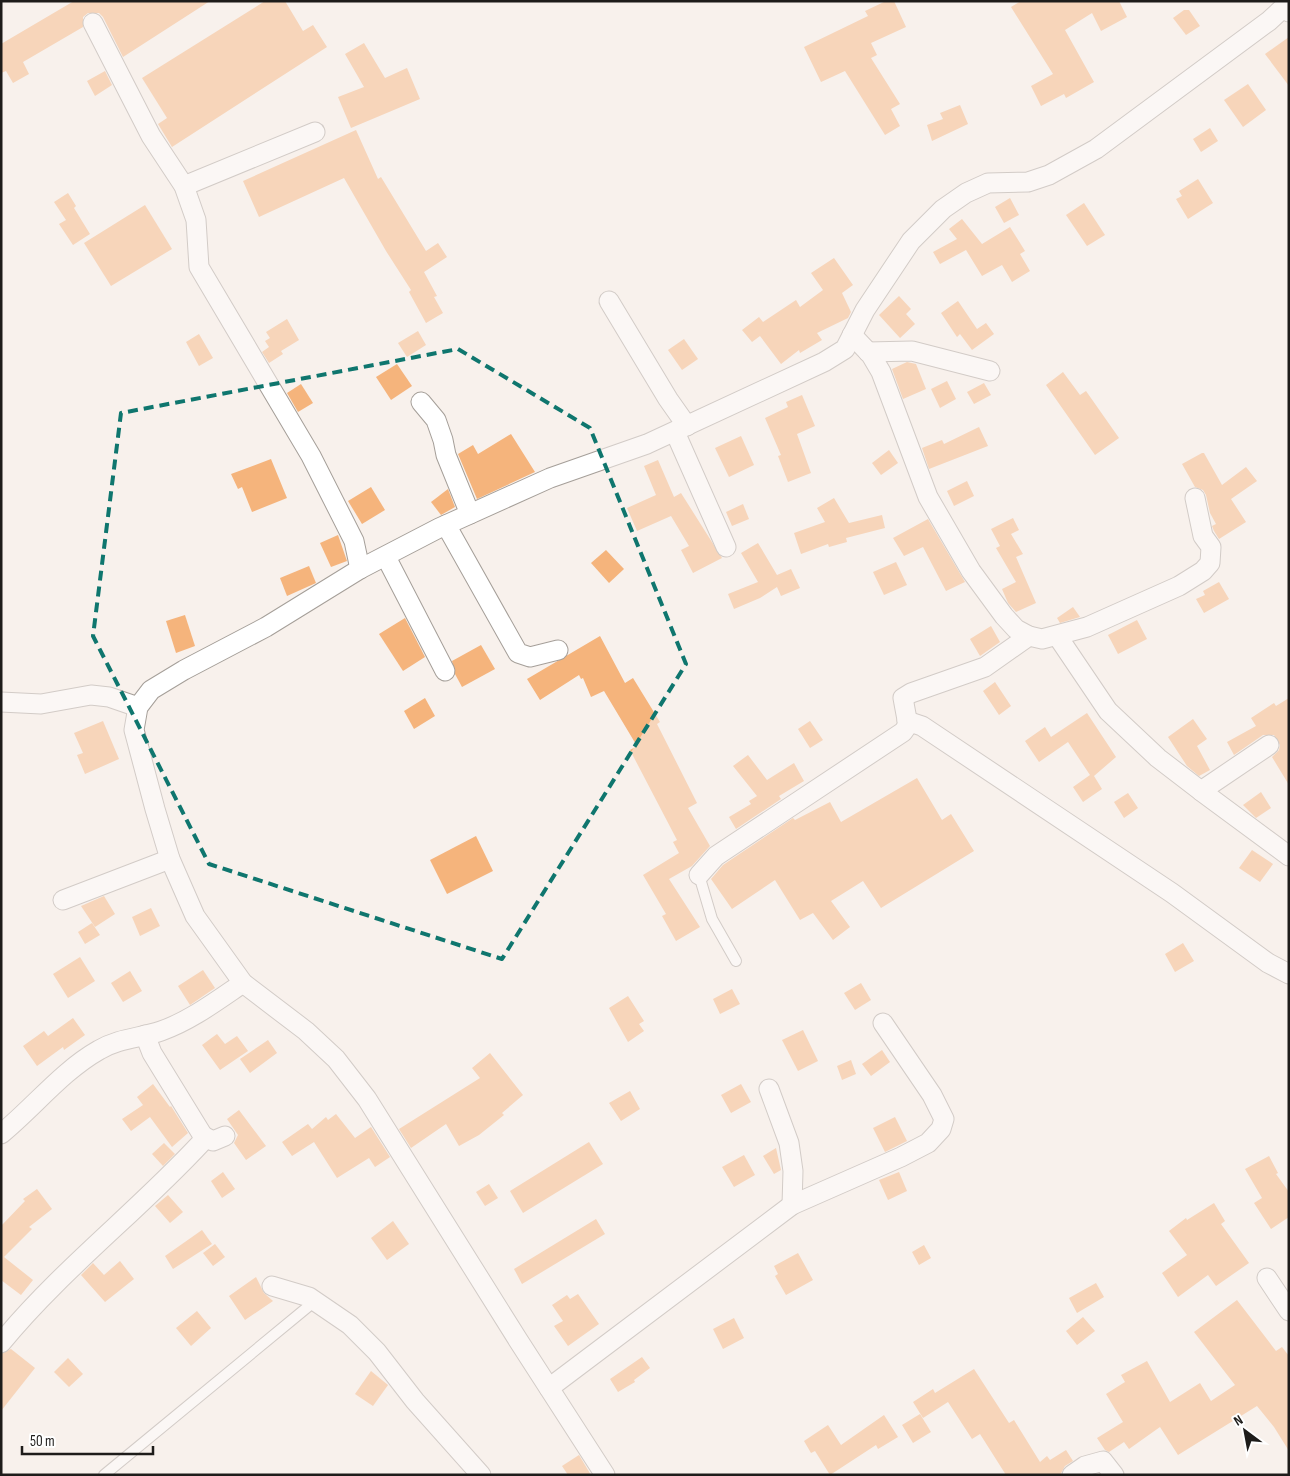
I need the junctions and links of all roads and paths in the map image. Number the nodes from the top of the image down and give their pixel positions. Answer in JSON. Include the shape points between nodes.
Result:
{"nodes":[{"id":1,"x":1284,"y":7,"type":"edge"},
{"id":2,"x":93,"y":23,"type":"dead end"},
{"id":3,"x":315,"y":132,"type":"dead end"},
{"id":4,"x":184,"y":186,"type":"junction"},
{"id":5,"x":610,"y":301,"type":"dead end"},
{"id":6,"x":852,"y":335,"type":"junction"},
{"id":7,"x":868,"y":352,"type":"junction"},
{"id":8,"x":990,"y":371,"type":"dead end"},
{"id":9,"x":421,"y":402,"type":"dead end"},
{"id":10,"x":681,"y":429,"type":"junction"},
{"id":11,"x":1195,"y":498,"type":"dead end"},
{"id":12,"x":470,"y":514,"type":"junction"},
{"id":13,"x":446,"y":525,"type":"junction"},
{"id":14,"x":726,"y":547,"type":"dead end"},
{"id":15,"x":386,"y":557,"type":"junction"},
{"id":16,"x":360,"y":569,"type":"junction"},
{"id":17,"x":1029,"y":636,"type":"junction"},
{"id":18,"x":1058,"y":637,"type":"junction"},
{"id":19,"x":558,"y":650,"type":"dead end"},
{"id":20,"x":445,"y":671,"type":"dead end"},
{"id":21,"x":1,"y":702,"type":"edge"},
{"id":22,"x":138,"y":707,"type":"junction"},
{"id":23,"x":907,"y":720,"type":"junction"},
{"id":24,"x":1269,"y":745,"type":"dead end"},
{"id":25,"x":1200,"y":791,"type":"junction"},
{"id":26,"x":1289,"y":856,"type":"edge"},
{"id":27,"x":170,"y":859,"type":"junction"},
{"id":28,"x":699,"y":876,"type":"joint"},
{"id":29,"x":63,"y":900,"type":"dead end"},
{"id":30,"x":736,"y":961,"type":"dead end"},
{"id":31,"x":1289,"y":974,"type":"edge"},
{"id":32,"x":243,"y":983,"type":"junction"},
{"id":33,"x":884,"y":1023,"type":"dead end"},
{"id":34,"x":145,"y":1036,"type":"junction"},
{"id":35,"x":769,"y":1089,"type":"dead end"},
{"id":36,"x":1,"y":1134,"type":"edge"},
{"id":37,"x":203,"y":1136,"type":"junction"},
{"id":38,"x":225,"y":1136,"type":"dead end"},
{"id":39,"x":792,"y":1205,"type":"junction"},
{"id":40,"x":1267,"y":1278,"type":"dead end"},
{"id":41,"x":272,"y":1286,"type":"dead end"},
{"id":42,"x":315,"y":1301,"type":"junction"},
{"id":43,"x":1289,"y":1311,"type":"edge"},
{"id":44,"x":1,"y":1343,"type":"edge"},
{"id":45,"x":549,"y":1388,"type":"junction"},
{"id":46,"x":104,"y":1475,"type":"edge"},
{"id":47,"x":481,"y":1475,"type":"edge"},
{"id":48,"x":605,"y":1475,"type":"edge"},
{"id":49,"x":1072,"y":1475,"type":"edge"},
{"id":50,"x":1114,"y":1475,"type":"edge"}],
"edges":[{"from":1,"to":6,"type":"street","via":[[1096,149],[1049,175],[1028,182],[988,183],[943,209],[911,241]]},
{"from":2,"to":4,"type":"street","via":[[151,136]]},
{"from":3,"to":4,"type":"street"},
{"from":4,"to":16,"type":"street","via":[[196,220],[199,267],[311,456],[354,541]]},
{"from":5,"to":10,"type":"street","via":[[668,399]]},
{"from":6,"to":7,"type":"street"},
{"from":6,"to":10,"type":"street","via":[[845,349],[824,362]]},
{"from":7,"to":8,"type":"street","via":[[912,351]]},
{"from":7,"to":17,"type":"street","via":[[881,372],[933,506],[971,571],[1004,616],[1016,629]]},
{"from":9,"to":12,"type":"street","via":[[436,420],[446,455]]},
{"from":10,"to":12,"type":"street","via":[[550,478]]},
{"from":10,"to":14,"type":"street"},
{"from":11,"to":18,"type":"street","via":[[1203,536],[1211,547],[1210,563],[1203,571],[1137,606]]},
{"from":12,"to":13,"type":"street"},
{"from":13,"to":15,"type":"street"},
{"from":13,"to":19,"type":"street","via":[[518,653],[530,657]]},
{"from":15,"to":16,"type":"street"},
{"from":15,"to":20,"type":"street"},
{"from":16,"to":22,"type":"street","via":[[266,627],[151,690]]},
{"from":17,"to":18,"type":"street","via":[[1042,639]]},
{"from":17,"to":23,"type":"street","via":[[985,667],[903,698]]},
{"from":18,"to":25,"type":"street","via":[[1108,711],[1158,758]]},
{"from":21,"to":22,"type":"street","via":[[40,704],[91,695]]},
{"from":22,"to":27,"type":"street","via":[[134,730]]},
{"from":23,"to":28,"type":"street","via":[[908,725],[903,732],[716,856]]},
{"from":23,"to":31,"type":"street","via":[[922,726],[1172,893],[1268,963]]},
{"from":24,"to":25,"type":"street"},
{"from":25,"to":26,"type":"street"},
{"from":27,"to":29,"type":"street"},
{"from":27,"to":32,"type":"street","via":[[195,916]]},
{"from":28,"to":30,"type":"lane","via":[[712,919]]},
{"from":32,"to":34,"type":"street","via":[[186,1019]]},
{"from":32,"to":45,"type":"street","via":[[306,1031],[336,1059],[367,1099]]},
{"from":33,"to":39,"type":"street","via":[[932,1095],[944,1119],[941,1129],[928,1143],[901,1158]]},
{"from":34,"to":36,"type":"street","via":[[123,1040],[99,1050],[67,1073]]},
{"from":34,"to":37,"type":"street"},
{"from":35,"to":39,"type":"street","via":[[789,1143],[794,1171]]},
{"from":37,"to":38,"type":"street","via":[[213,1141]]},
{"from":37,"to":44,"type":"street","via":[[201,1143],[183,1163],[35,1304]]},
{"from":39,"to":45,"type":"street"},
{"from":40,"to":43,"type":"street"},
{"from":41,"to":42,"type":"street"},
{"from":42,"to":46,"type":"lane"},
{"from":42,"to":47,"type":"street","via":[[364,1339]]},
{"from":45,"to":48,"type":"street"},
{"from":49,"to":50,"type":"street","via":[[1085,1466],[1103,1461]]}]}
